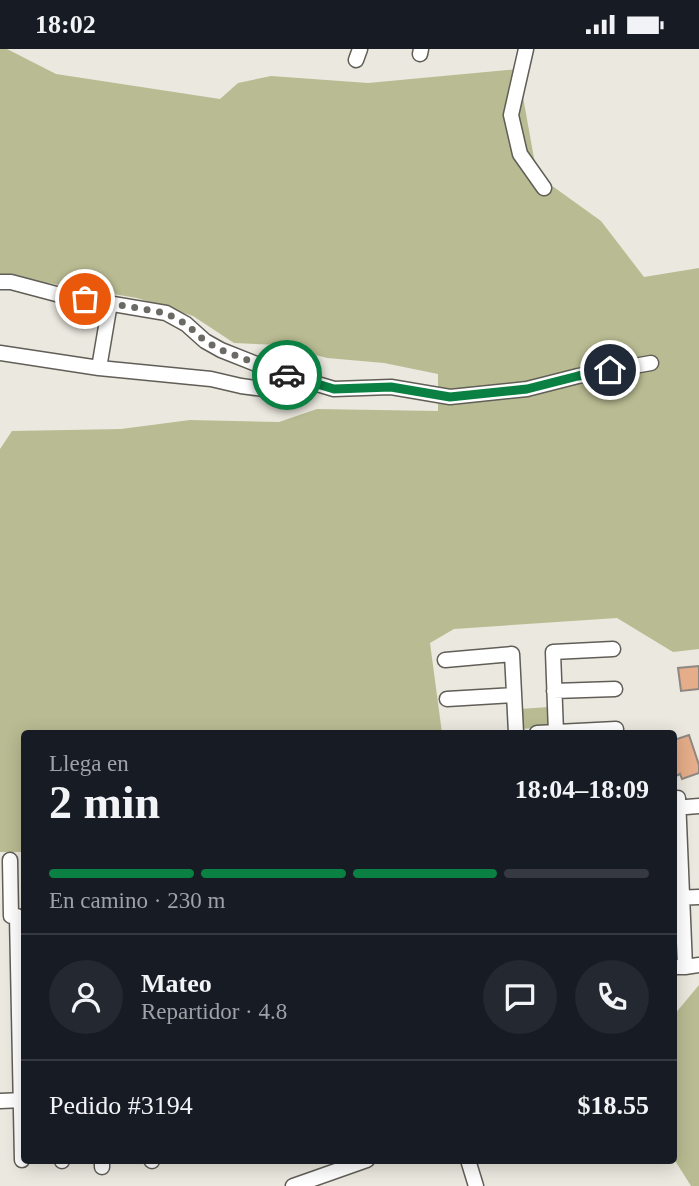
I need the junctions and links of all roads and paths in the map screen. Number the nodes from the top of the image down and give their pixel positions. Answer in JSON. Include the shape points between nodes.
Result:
{"nodes":[{"id":1,"x":526,"y":49,"type":"edge"},
{"id":2,"x":544,"y":188,"type":"dead end"},
{"id":3,"x":0,"y":282,"type":"edge"},
{"id":4,"x":110,"y":303,"type":"junction"},
{"id":5,"x":0,"y":353,"type":"edge"},
{"id":6,"x":651,"y":363,"type":"dead end"},
{"id":7,"x":99,"y":368,"type":"junction"},
{"id":8,"x":316,"y":385,"type":"junction"},
{"id":9,"x":613,"y":649,"type":"dead end"},
{"id":10,"x":444,"y":660,"type":"dead end"},
{"id":11,"x":615,"y":689,"type":"dead end"},
{"id":12,"x":554,"y":691,"type":"junction"},
{"id":13,"x":514,"y":695,"type":"junction"},
{"id":14,"x":447,"y":699,"type":"dead end"},
{"id":15,"x":616,"y":729,"type":"dead end"},
{"id":16,"x":516,"y":730,"type":"edge"},
{"id":17,"x":556,"y":730,"type":"edge"},
{"id":18,"x":596,"y":730,"type":"edge"},
{"id":19,"x":677,"y":804,"type":"edge"},
{"id":20,"x":699,"y":806,"type":"edge"},
{"id":21,"x":10,"y":860,"type":"dead end"},
{"id":22,"x":699,"y":897,"type":"edge"},
{"id":23,"x":677,"y":898,"type":"edge"},
{"id":24,"x":13,"y":916,"type":"edge"},
{"id":25,"x":686,"y":966,"type":"edge"},
{"id":26,"x":21,"y":1080,"type":"edge"},
{"id":27,"x":21,"y":1100,"type":"edge"},
{"id":28,"x":0,"y":1101,"type":"edge"},
{"id":29,"x":356,"y":1164,"type":"edge"},
{"id":30,"x":469,"y":1164,"type":"edge"},
{"id":31,"x":293,"y":1186,"type":"edge"},
{"id":32,"x":476,"y":1186,"type":"edge"}],
"edges":[{"from":1,"to":2,"type":"street","via":[[511,115],[520,154]]},
{"from":3,"to":4,"type":"street"},
{"from":4,"to":7,"type":"street"},
{"from":4,"to":8,"type":"street","via":[[166,313],[221,350]]},
{"from":5,"to":7,"type":"street"},
{"from":6,"to":8,"type":"street","via":[[527,389],[450,397],[391,387],[334,389]]},
{"from":7,"to":8,"type":"street","via":[[292,393]]},
{"from":9,"to":12,"type":"street","via":[[553,652]]},
{"from":10,"to":13,"type":"street","via":[[512,654]]},
{"from":11,"to":12,"type":"street"},
{"from":12,"to":17,"type":"street"},
{"from":13,"to":14,"type":"street"},
{"from":13,"to":16,"type":"street"},
{"from":15,"to":18,"type":"street"},
{"from":19,"to":20,"type":"street"},
{"from":21,"to":24,"type":"street"},
{"from":22,"to":23,"type":"street"},
{"from":23,"to":25,"type":"street"},
{"from":24,"to":26,"type":"street"},
{"from":27,"to":28,"type":"street"},
{"from":29,"to":31,"type":"street"},
{"from":30,"to":32,"type":"street"}]}
